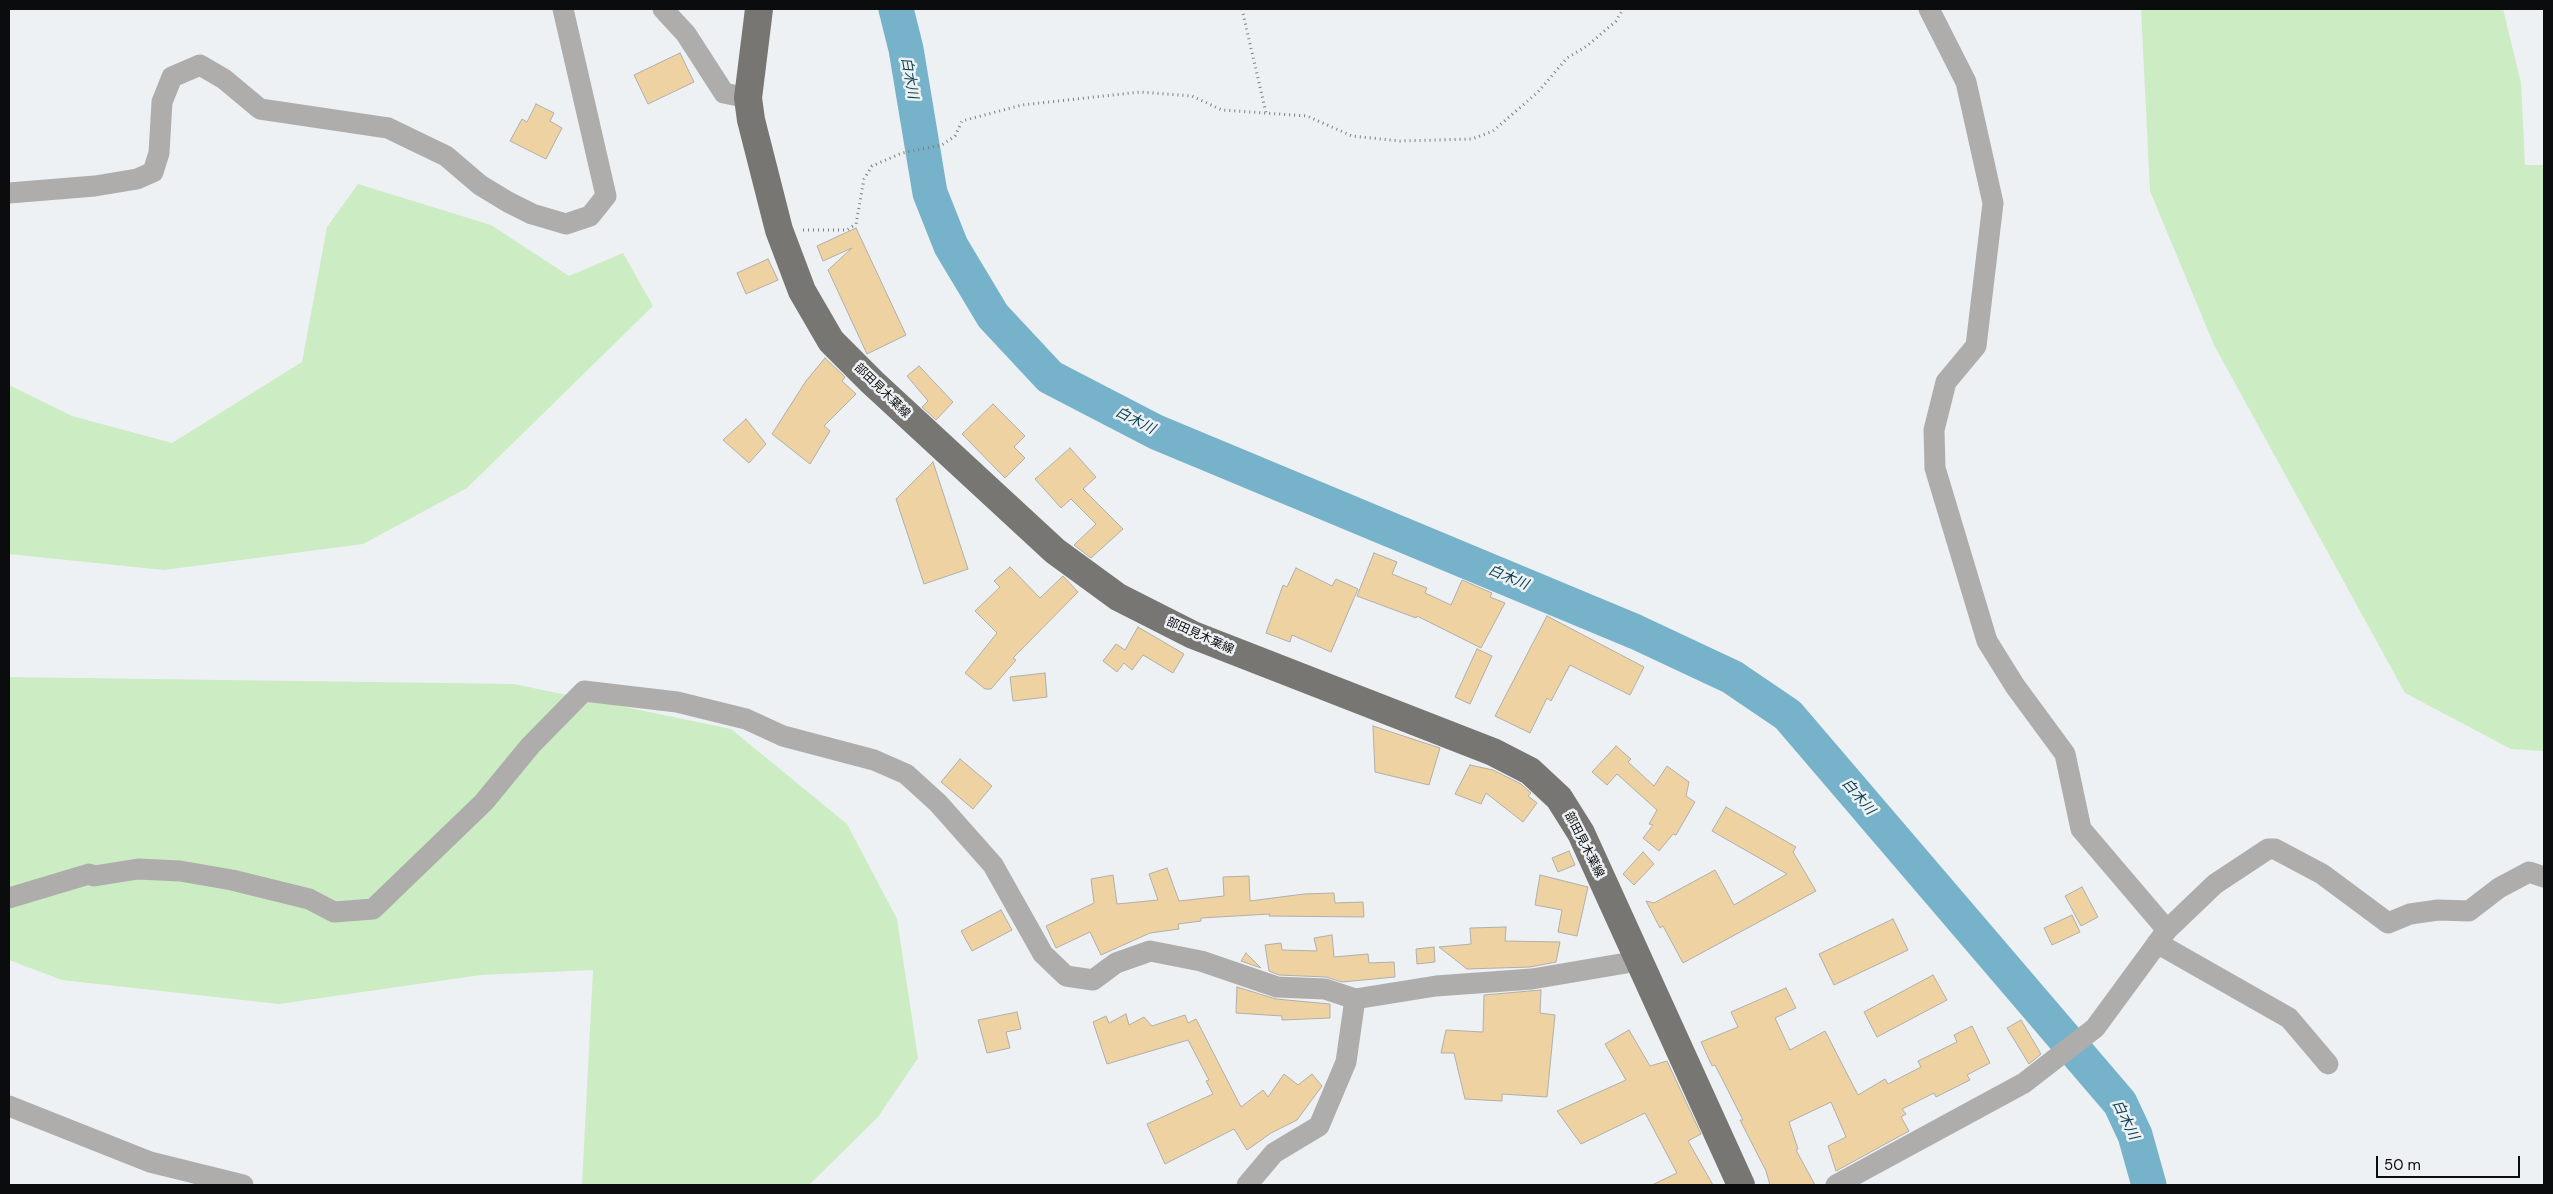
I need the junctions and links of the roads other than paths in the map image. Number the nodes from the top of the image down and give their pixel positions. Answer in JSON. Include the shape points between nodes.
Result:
{"nodes":[{"id":1,"x":563,"y":9,"type":"edge"},
{"id":2,"x":663,"y":9,"type":"edge"},
{"id":3,"x":759,"y":9,"type":"edge"},
{"id":4,"x":1929,"y":9,"type":"edge"},
{"id":5,"x":748,"y":98,"type":"junction"},
{"id":6,"x":9,"y":193,"type":"edge"},
{"id":7,"x":2543,"y":875,"type":"edge"},
{"id":8,"x":9,"y":898,"type":"edge"},
{"id":9,"x":2162,"y":936,"type":"junction"},
{"id":10,"x":1638,"y":961,"type":"junction"},
{"id":11,"x":1355,"y":999,"type":"junction"},
{"id":12,"x":2328,"y":1064,"type":"dead end"},
{"id":13,"x":9,"y":1106,"type":"edge"},
{"id":14,"x":243,"y":1185,"type":"edge"},
{"id":15,"x":1247,"y":1185,"type":"edge"},
{"id":16,"x":1742,"y":1185,"type":"edge"},
{"id":17,"x":1836,"y":1185,"type":"edge"}],
"edges":[{"from":1,"to":6,"type":"street","via":[[606,196],[590,216],[566,224],[532,214],[508,202],[480,185],[446,156],[388,128],[260,109],[224,79],[200,65],[172,77],[162,102],[160,153],[153,172],[137,179],[96,186]]},
{"from":2,"to":5,"type":"street","via":[[686,34],[724,93]]},
{"from":3,"to":5,"type":"main road","name":"部田見木葉線"},
{"from":4,"to":9,"type":"street","via":[[1966,82],[1993,203],[1976,346],[1946,382],[1934,430],[1935,468],[1987,641],[2015,686],[2065,754],[2081,829]]},
{"from":5,"to":10,"type":"main road","name":"部田見木葉線","via":[[765,183],[802,291],[831,341],[872,382],[1055,551],[1118,597],[1193,635],[1493,752],[1530,771],[1559,798],[1581,833]]},
{"from":7,"to":9,"type":"street","via":[[2530,872],[2499,888],[2469,911],[2438,910],[2388,923],[2322,874],[2275,849],[2268,849],[2215,884]]},
{"from":8,"to":11,"type":"street","via":[[90,874],[138,869],[180,871],[232,880],[309,899],[334,912],[373,909],[484,802],[530,746],[584,691],[677,702],[746,719],[783,736],[874,760],[906,774],[938,803],[993,865],[1043,954],[1066,976],[1093,980],[1116,963],[1150,951],[1200,961],[1277,986],[1325,989]]},
{"from":9,"to":12,"type":"street","via":[[2289,1018]]},
{"from":9,"to":17,"type":"street","via":[[2095,1028],[2056,1058],[2016,1088]]},
{"from":10,"to":11,"type":"street","via":[[1532,979],[1436,986]]},
{"from":10,"to":16,"type":"main road","name":"部田見木葉線"},
{"from":11,"to":15,"type":"street","via":[[1346,1062],[1319,1126],[1274,1153]]},
{"from":13,"to":14,"type":"street","via":[[150,1162]]}]}
